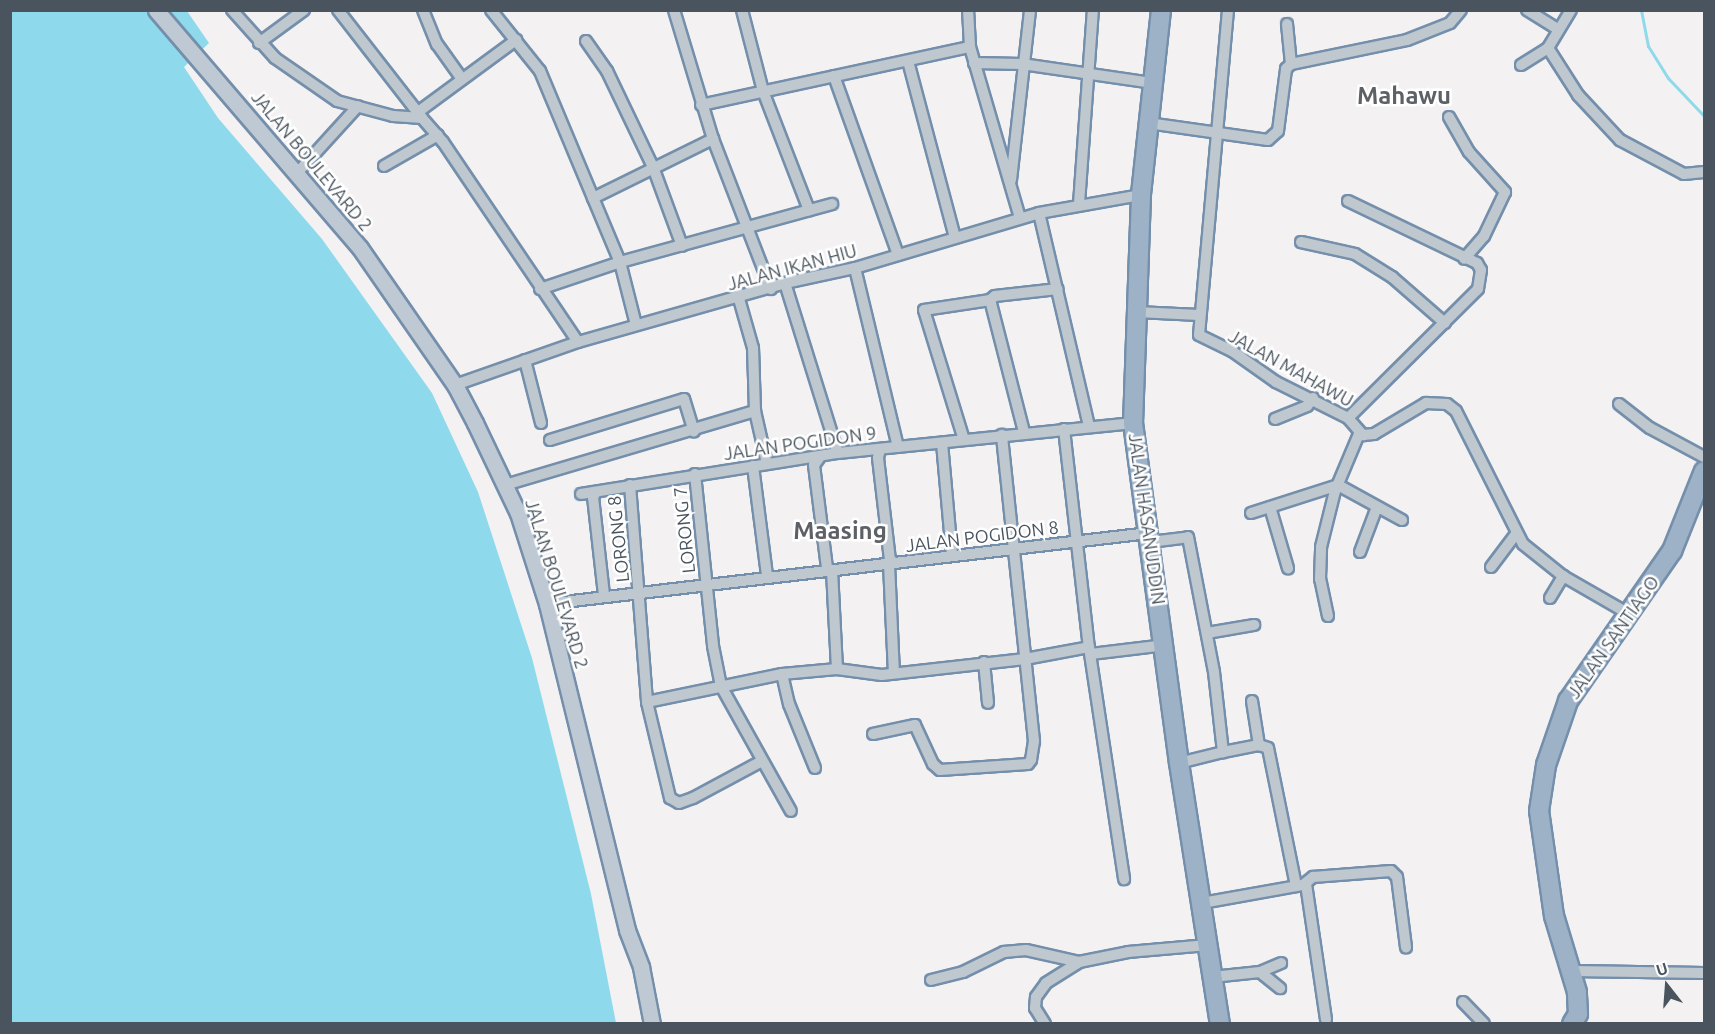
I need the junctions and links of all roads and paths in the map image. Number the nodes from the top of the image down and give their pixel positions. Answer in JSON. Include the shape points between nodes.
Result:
{"nodes":[{"id":1,"x":156,"y":10,"type":"edge"},
{"id":2,"x":232,"y":10,"type":"edge"},
{"id":3,"x":304,"y":10,"type":"edge"},
{"id":4,"x":338,"y":10,"type":"edge"},
{"id":5,"x":423,"y":10,"type":"edge"},
{"id":6,"x":491,"y":10,"type":"edge"},
{"id":7,"x":674,"y":10,"type":"edge"},
{"id":8,"x":742,"y":10,"type":"edge"},
{"id":9,"x":968,"y":10,"type":"edge"},
{"id":10,"x":1030,"y":10,"type":"edge"},
{"id":11,"x":1093,"y":10,"type":"edge"},
{"id":12,"x":1161,"y":10,"type":"edge"},
{"id":13,"x":1228,"y":10,"type":"edge"},
{"id":14,"x":1461,"y":10,"type":"edge"},
{"id":15,"x":1527,"y":10,"type":"edge"},
{"id":16,"x":1571,"y":10,"type":"edge"},
{"id":17,"x":1287,"y":24,"type":"dead end"},
{"id":18,"x":1558,"y":29,"type":"junction"},
{"id":19,"x":516,"y":40,"type":"junction"},
{"id":20,"x":586,"y":41,"type":"dead end"},
{"id":21,"x":259,"y":42,"type":"junction"},
{"id":22,"x":970,"y":46,"type":"junction"},
{"id":23,"x":1548,"y":48,"type":"junction"},
{"id":24,"x":908,"y":61,"type":"junction"},
{"id":25,"x":974,"y":63,"type":"junction"},
{"id":26,"x":1023,"y":64,"type":"junction"},
{"id":27,"x":1291,"y":64,"type":"junction"},
{"id":28,"x":1521,"y":65,"type":"dead end"},
{"id":29,"x":1086,"y":75,"type":"junction"},
{"id":30,"x":834,"y":76,"type":"junction"},
{"id":31,"x":462,"y":79,"type":"junction"},
{"id":32,"x":1152,"y":83,"type":"junction"},
{"id":33,"x":763,"y":91,"type":"junction"},
{"id":34,"x":701,"y":105,"type":"junction"},
{"id":35,"x":358,"y":106,"type":"junction"},
{"id":36,"x":420,"y":115,"type":"junction"},
{"id":37,"x":1449,"y":117,"type":"dead end"},
{"id":38,"x":1148,"y":123,"type":"junction"},
{"id":39,"x":1215,"y":133,"type":"junction"},
{"id":40,"x":438,"y":135,"type":"junction"},
{"id":41,"x":713,"y":139,"type":"junction"},
{"id":42,"x":384,"y":166,"type":"dead end"},
{"id":43,"x":653,"y":168,"type":"junction"},
{"id":44,"x":298,"y":172,"type":"junction"},
{"id":45,"x":1704,"y":172,"type":"edge"},
{"id":46,"x":1010,"y":184,"type":"junction"},
{"id":47,"x":1141,"y":195,"type":"junction"},
{"id":48,"x":593,"y":198,"type":"junction"},
{"id":49,"x":1348,"y":201,"type":"dead end"},
{"id":50,"x":832,"y":204,"type":"dead end"},
{"id":51,"x":1078,"y":204,"type":"junction"},
{"id":52,"x":809,"y":210,"type":"junction"},
{"id":53,"x":1040,"y":213,"type":"junction"},
{"id":54,"x":1020,"y":218,"type":"junction"},
{"id":55,"x":748,"y":228,"type":"junction"},
{"id":56,"x":955,"y":237,"type":"junction"},
{"id":57,"x":1300,"y":242,"type":"dead end"},
{"id":58,"x":682,"y":246,"type":"junction"},
{"id":59,"x":898,"y":255,"type":"junction"},
{"id":60,"x":1464,"y":258,"type":"junction"},
{"id":61,"x":620,"y":262,"type":"junction"},
{"id":62,"x":855,"y":268,"type":"junction"},
{"id":63,"x":785,"y":283,"type":"junction"},
{"id":64,"x":540,"y":289,"type":"junction"},
{"id":65,"x":771,"y":289,"type":"junction"},
{"id":66,"x":1058,"y":289,"type":"junction"},
{"id":67,"x":739,"y":299,"type":"junction"},
{"id":68,"x":990,"y":300,"type":"junction"},
{"id":69,"x":1137,"y":312,"type":"junction"},
{"id":70,"x":1199,"y":315,"type":"junction"},
{"id":71,"x":1445,"y":323,"type":"junction"},
{"id":72,"x":636,"y":325,"type":"junction"},
{"id":73,"x":578,"y":342,"type":"junction"},
{"id":74,"x":525,"y":360,"type":"junction"},
{"id":75,"x":455,"y":385,"type":"junction"},
{"id":76,"x":1313,"y":398,"type":"junction"},
{"id":77,"x":1619,"y":404,"type":"dead end"},
{"id":78,"x":755,"y":411,"type":"junction"},
{"id":79,"x":1348,"y":418,"type":"junction"},
{"id":80,"x":1275,"y":419,"type":"dead end"},
{"id":81,"x":541,"y":423,"type":"dead end"},
{"id":82,"x":1133,"y":423,"type":"junction"},
{"id":83,"x":1089,"y":426,"type":"junction"},
{"id":84,"x":1064,"y":429,"type":"junction"},
{"id":85,"x":694,"y":432,"type":"junction"},
{"id":86,"x":1024,"y":432,"type":"junction"},
{"id":87,"x":1359,"y":434,"type":"junction"},
{"id":88,"x":1002,"y":435,"type":"junction"},
{"id":89,"x":550,"y":440,"type":"dead end"},
{"id":90,"x":964,"y":440,"type":"junction"},
{"id":91,"x":942,"y":443,"type":"junction"},
{"id":92,"x":898,"y":447,"type":"junction"},
{"id":93,"x":880,"y":449,"type":"junction"},
{"id":94,"x":838,"y":453,"type":"junction"},
{"id":95,"x":1704,"y":457,"type":"edge"},
{"id":96,"x":819,"y":458,"type":"junction"},
{"id":97,"x":767,"y":464,"type":"junction"},
{"id":98,"x":753,"y":466,"type":"junction"},
{"id":99,"x":1704,"y":471,"type":"edge"},
{"id":100,"x":695,"y":474,"type":"junction"},
{"id":101,"x":505,"y":485,"type":"junction"},
{"id":102,"x":630,"y":485,"type":"junction"},
{"id":103,"x":1338,"y":485,"type":"junction"},
{"id":104,"x":596,"y":492,"type":"junction"},
{"id":105,"x":581,"y":494,"type":"dead end"},
{"id":106,"x":1698,"y":503,"type":"edge"},
{"id":107,"x":1270,"y":507,"type":"junction"},
{"id":108,"x":1377,"y":507,"type":"junction"},
{"id":109,"x":1251,"y":513,"type":"dead end"},
{"id":110,"x":1402,"y":520,"type":"dead end"},
{"id":111,"x":1516,"y":534,"type":"junction"},
{"id":112,"x":1150,"y":537,"type":"junction"},
{"id":113,"x":1076,"y":542,"type":"junction"},
{"id":114,"x":1015,"y":549,"type":"junction"},
{"id":115,"x":1360,"y":552,"type":"dead end"},
{"id":116,"x":952,"y":556,"type":"junction"},
{"id":117,"x":892,"y":563,"type":"junction"},
{"id":118,"x":1491,"y":567,"type":"dead end"},
{"id":119,"x":1288,"y":568,"type":"dead end"},
{"id":120,"x":832,"y":571,"type":"junction"},
{"id":121,"x":767,"y":576,"type":"junction"},
{"id":122,"x":1563,"y":576,"type":"junction"},
{"id":123,"x":706,"y":582,"type":"junction"},
{"id":124,"x":640,"y":590,"type":"junction"},
{"id":125,"x":604,"y":595,"type":"junction"},
{"id":126,"x":1550,"y":598,"type":"dead end"},
{"id":127,"x":547,"y":604,"type":"junction"},
{"id":128,"x":1629,"y":614,"type":"junction"},
{"id":129,"x":1328,"y":616,"type":"dead end"},
{"id":130,"x":1254,"y":625,"type":"dead end"},
{"id":131,"x":1207,"y":633,"type":"junction"},
{"id":132,"x":1165,"y":645,"type":"junction"},
{"id":133,"x":1090,"y":650,"type":"junction"},
{"id":134,"x":1025,"y":659,"type":"junction"},
{"id":135,"x":984,"y":662,"type":"junction"},
{"id":136,"x":837,"y":669,"type":"junction"},
{"id":137,"x":782,"y":674,"type":"junction"},
{"id":138,"x":894,"y":674,"type":"junction"},
{"id":139,"x":721,"y":686,"type":"junction"},
{"id":140,"x":1252,"y":701,"type":"dead end"},
{"id":141,"x":647,"y":702,"type":"junction"},
{"id":142,"x":988,"y":703,"type":"dead end"},
{"id":143,"x":873,"y":734,"type":"dead end"},
{"id":144,"x":1259,"y":745,"type":"junction"},
{"id":145,"x":1223,"y":752,"type":"junction"},
{"id":146,"x":762,"y":761,"type":"junction"},
{"id":147,"x":1179,"y":764,"type":"junction"},
{"id":148,"x":815,"y":768,"type":"dead end"},
{"id":149,"x":791,"y":811,"type":"dead end"},
{"id":150,"x":1124,"y":879,"type":"dead end"},
{"id":151,"x":1301,"y":885,"type":"junction"},
{"id":152,"x":1202,"y":903,"type":"junction"},
{"id":153,"x":1208,"y":945,"type":"junction"},
{"id":154,"x":1406,"y":947,"type":"dead end"},
{"id":155,"x":1080,"y":962,"type":"junction"},
{"id":156,"x":1281,"y":963,"type":"dead end"},
{"id":157,"x":1572,"y":971,"type":"junction"},
{"id":158,"x":1260,"y":972,"type":"junction"},
{"id":159,"x":1704,"y":973,"type":"edge"},
{"id":160,"x":1212,"y":976,"type":"junction"},
{"id":161,"x":931,"y":980,"type":"dead end"},
{"id":162,"x":1280,"y":988,"type":"dead end"},
{"id":163,"x":1463,"y":1002,"type":"dead end"},
{"id":164,"x":1326,"y":1020,"type":"dead end"},
{"id":165,"x":652,"y":1023,"type":"edge"},
{"id":166,"x":1045,"y":1023,"type":"edge"},
{"id":167,"x":1220,"y":1023,"type":"edge"},
{"id":168,"x":1484,"y":1023,"type":"edge"},
{"id":169,"x":1572,"y":1023,"type":"edge"}],
"edges":[{"from":1,"to":44,"type":"main road","name":"JALAN BOULEVARD 2"},
{"from":2,"to":21,"type":"street"},
{"from":3,"to":21,"type":"street"},
{"from":4,"to":36,"type":"street"},
{"from":5,"to":31,"type":"street","via":[[437,44]]},
{"from":6,"to":19,"type":"street"},
{"from":7,"to":34,"type":"street"},
{"from":8,"to":33,"type":"street"},
{"from":9,"to":22,"type":"street"},
{"from":10,"to":26,"type":"street"},
{"from":11,"to":29,"type":"street"},
{"from":12,"to":32,"type":"highway","name":"JALAN HASANUDDIN"},
{"from":13,"to":39,"type":"street"},
{"from":14,"to":27,"type":"street","via":[[1450,23],[1407,40]]},
{"from":15,"to":18,"type":"street"},
{"from":16,"to":18,"type":"street"},
{"from":17,"to":27,"type":"street"},
{"from":18,"to":23,"type":"street"},
{"from":19,"to":31,"type":"street"},
{"from":19,"to":48,"type":"street","via":[[540,71]]},
{"from":20,"to":43,"type":"street","via":[[607,71]]},
{"from":21,"to":35,"type":"street","via":[[330,97]]},
{"from":22,"to":24,"type":"street"},
{"from":22,"to":25,"type":"street"},
{"from":23,"to":28,"type":"street"},
{"from":23,"to":45,"type":"street","via":[[1578,95],[1620,140],[1684,174]]},
{"from":24,"to":30,"type":"street"},
{"from":24,"to":56,"type":"street"},
{"from":25,"to":26,"type":"street"},
{"from":25,"to":46,"type":"street"},
{"from":26,"to":29,"type":"street"},
{"from":26,"to":46,"type":"street"},
{"from":27,"to":39,"type":"street","via":[[1286,69],[1282,113],[1274,137],[1266,140]]},
{"from":29,"to":32,"type":"street"},
{"from":29,"to":51,"type":"street"},
{"from":30,"to":33,"type":"street"},
{"from":30,"to":59,"type":"street"},
{"from":31,"to":36,"type":"street"},
{"from":32,"to":38,"type":"highway","name":"JALAN HASANUDDIN"},
{"from":33,"to":34,"type":"street"},
{"from":33,"to":52,"type":"street"},
{"from":34,"to":41,"type":"street"},
{"from":35,"to":36,"type":"street","via":[[402,118]]},
{"from":35,"to":44,"type":"street"},
{"from":36,"to":40,"type":"street"},
{"from":37,"to":60,"type":"street","via":[[1469,152],[1505,192],[1484,236]]},
{"from":38,"to":39,"type":"street"},
{"from":38,"to":47,"type":"highway","name":"JALAN HASANUDDIN"},
{"from":39,"to":70,"type":"street","name":"JALAN MAHAWU"},
{"from":40,"to":42,"type":"street"},
{"from":40,"to":64,"type":"street"},
{"from":41,"to":43,"type":"street"},
{"from":41,"to":55,"type":"street"},
{"from":43,"to":48,"type":"street"},
{"from":43,"to":58,"type":"street"},
{"from":44,"to":75,"type":"main road","name":"JALAN BOULEVARD 2","via":[[360,248]]},
{"from":46,"to":54,"type":"street"},
{"from":47,"to":51,"type":"street","name":"JALAN IKAN HIU"},
{"from":47,"to":69,"type":"highway","name":"JALAN HASANUDDIN"},
{"from":48,"to":61,"type":"street"},
{"from":49,"to":60,"type":"street"},
{"from":50,"to":52,"type":"street"},
{"from":51,"to":53,"type":"street","name":"JALAN IKAN HIU"},
{"from":52,"to":55,"type":"street"},
{"from":53,"to":54,"type":"street","name":"JALAN IKAN HIU"},
{"from":53,"to":66,"type":"street"},
{"from":54,"to":56,"type":"street","name":"JALAN IKAN HIU"},
{"from":55,"to":58,"type":"street"},
{"from":55,"to":65,"type":"street"},
{"from":56,"to":59,"type":"street","name":"JALAN IKAN HIU"},
{"from":57,"to":71,"type":"street","via":[[1355,254],[1392,277]]},
{"from":58,"to":61,"type":"street"},
{"from":59,"to":62,"type":"street","name":"JALAN IKAN HIU"},
{"from":60,"to":71,"type":"street","via":[[1480,265],[1479,286]]},
{"from":61,"to":64,"type":"street"},
{"from":61,"to":72,"type":"street"},
{"from":62,"to":63,"type":"street","name":"JALAN IKAN HIU"},
{"from":62,"to":92,"type":"street"},
{"from":63,"to":65,"type":"street","name":"JALAN IKAN HIU"},
{"from":63,"to":94,"type":"street"},
{"from":64,"to":73,"type":"street"},
{"from":65,"to":67,"type":"street","name":"JALAN IKAN HIU"},
{"from":66,"to":68,"type":"street","via":[[995,296]]},
{"from":66,"to":83,"type":"street"},
{"from":67,"to":72,"type":"street","name":"JALAN IKAN HIU"},
{"from":67,"to":78,"type":"street","via":[[753,348]]},
{"from":68,"to":86,"type":"street"},
{"from":68,"to":90,"type":"street","via":[[924,310]]},
{"from":69,"to":70,"type":"street"},
{"from":69,"to":82,"type":"highway","name":"JALAN HASANUDDIN"},
{"from":70,"to":76,"type":"street","name":"JALAN MAHAWU","via":[[1202,339],[1232,351],[1262,374]]},
{"from":71,"to":79,"type":"street"},
{"from":72,"to":73,"type":"street","name":"JALAN IKAN HIU"},
{"from":73,"to":74,"type":"street","name":"JALAN IKAN HIU"},
{"from":74,"to":75,"type":"street","name":"JALAN IKAN HIU"},
{"from":74,"to":81,"type":"street"},
{"from":75,"to":101,"type":"main road","name":"JALAN BOULEVARD 2"},
{"from":76,"to":79,"type":"street","name":"JALAN MAHAWU"},
{"from":76,"to":80,"type":"street","via":[[1307,406]]},
{"from":77,"to":95,"type":"street","via":[[1650,428]]},
{"from":78,"to":85,"type":"street"},
{"from":78,"to":97,"type":"street"},
{"from":79,"to":87,"type":"street","name":"JALAN MAHAWU"},
{"from":82,"to":83,"type":"street","name":"JALAN POGIDON 9"},
{"from":82,"to":112,"type":"highway","name":"JALAN HASANUDDIN"},
{"from":83,"to":84,"type":"street","name":"JALAN POGIDON 9"},
{"from":84,"to":86,"type":"street","name":"JALAN POGIDON 9"},
{"from":84,"to":113,"type":"street"},
{"from":85,"to":89,"type":"street","via":[[684,399]]},
{"from":85,"to":101,"type":"street"},
{"from":86,"to":88,"type":"street","name":"JALAN POGIDON 9"},
{"from":87,"to":103,"type":"street"},
{"from":87,"to":111,"type":"street","name":"JALAN MAHAWU","via":[[1374,434],[1430,401],[1452,407]]},
{"from":88,"to":90,"type":"street","name":"JALAN POGIDON 9"},
{"from":88,"to":114,"type":"street"},
{"from":90,"to":91,"type":"street","name":"JALAN POGIDON 9"},
{"from":91,"to":92,"type":"street","name":"JALAN POGIDON 9"},
{"from":91,"to":116,"type":"street"},
{"from":92,"to":93,"type":"street","name":"JALAN POGIDON 9"},
{"from":93,"to":94,"type":"street","name":"JALAN POGIDON 9"},
{"from":93,"to":117,"type":"street"},
{"from":94,"to":96,"type":"street","name":"JALAN POGIDON 9"},
{"from":96,"to":97,"type":"street","name":"JALAN POGIDON 9"},
{"from":96,"to":120,"type":"street","via":[[813,465],[827,568]]},
{"from":97,"to":98,"type":"street","name":"JALAN POGIDON 9"},
{"from":98,"to":100,"type":"street","name":"JALAN POGIDON 9"},
{"from":98,"to":121,"type":"street"},
{"from":99,"to":106,"type":"highway","name":"JALAN SANTIAGO"},
{"from":100,"to":102,"type":"street","name":"JALAN POGIDON 9"},
{"from":100,"to":123,"type":"street","name":"LORONG 7"},
{"from":101,"to":127,"type":"main road","name":"JALAN BOULEVARD 2"},
{"from":102,"to":104,"type":"street","name":"JALAN POGIDON 9"},
{"from":102,"to":124,"type":"street","name":"LORONG 8"},
{"from":103,"to":107,"type":"street"},
{"from":103,"to":108,"type":"street"},
{"from":103,"to":129,"type":"street","via":[[1321,547],[1320,579]]},
{"from":104,"to":105,"type":"street","name":"JALAN POGIDON 9"},
{"from":104,"to":125,"type":"street","via":[[593,497]]},
{"from":106,"to":128,"type":"highway","name":"JALAN SANTIAGO","via":[[1672,551]]},
{"from":107,"to":109,"type":"street"},
{"from":107,"to":119,"type":"street"},
{"from":108,"to":110,"type":"street"},
{"from":108,"to":115,"type":"street"},
{"from":111,"to":118,"type":"street"},
{"from":111,"to":122,"type":"street","name":"JALAN MAHAWU"},
{"from":112,"to":113,"type":"street","name":"JALAN POGIDON 8"},
{"from":112,"to":131,"type":"street","name":"JALAN POGIDON 8","via":[[1188,537]]},
{"from":112,"to":132,"type":"highway","name":"JALAN HASANUDDIN"},
{"from":113,"to":114,"type":"street","name":"JALAN POGIDON 8"},
{"from":113,"to":133,"type":"street"},
{"from":114,"to":116,"type":"street","name":"JALAN POGIDON 8"},
{"from":114,"to":134,"type":"street"},
{"from":116,"to":117,"type":"street","name":"JALAN POGIDON 8"},
{"from":117,"to":120,"type":"street","name":"JALAN POGIDON 8"},
{"from":117,"to":138,"type":"street"},
{"from":120,"to":121,"type":"street","name":"JALAN POGIDON 8"},
{"from":120,"to":136,"type":"street"},
{"from":121,"to":123,"type":"street","name":"JALAN POGIDON 8"},
{"from":122,"to":126,"type":"street"},
{"from":122,"to":128,"type":"street","name":"JALAN MAHAWU"},
{"from":123,"to":124,"type":"street","name":"JALAN POGIDON 8"},
{"from":123,"to":139,"type":"street","name":"LORONG 7"},
{"from":124,"to":125,"type":"street","name":"JALAN POGIDON 8"},
{"from":124,"to":141,"type":"street","name":"LORONG 8","via":[[640,646]]},
{"from":125,"to":127,"type":"street","name":"JALAN POGIDON 8"},
{"from":127,"to":165,"type":"main road","name":"JALAN BOULEVARD 2"},
{"from":128,"to":157,"type":"highway","name":"JALAN SANTIAGO","via":[[1568,701],[1541,787],[1539,811],[1554,916]]},
{"from":130,"to":131,"type":"street"},
{"from":131,"to":145,"type":"street"},
{"from":132,"to":133,"type":"street"},
{"from":132,"to":147,"type":"highway","name":"JALAN HASANUDDIN"},
{"from":133,"to":134,"type":"street"},
{"from":133,"to":150,"type":"street"},
{"from":134,"to":135,"type":"street"},
{"from":134,"to":143,"type":"street","via":[[1034,741],[1029,764],[940,770],[933,764],[915,724]]},
{"from":135,"to":138,"type":"street"},
{"from":135,"to":142,"type":"street"},
{"from":136,"to":137,"type":"street"},
{"from":136,"to":138,"type":"street"},
{"from":137,"to":139,"type":"street"},
{"from":137,"to":148,"type":"street","via":[[789,704]]},
{"from":139,"to":141,"type":"street"},
{"from":139,"to":146,"type":"street"},
{"from":140,"to":144,"type":"street"},
{"from":141,"to":146,"type":"street","name":"LORONG 8","via":[[673,801],[708,792]]},
{"from":144,"to":145,"type":"street"},
{"from":144,"to":151,"type":"street","via":[[1267,746],[1270,755]]},
{"from":145,"to":147,"type":"street"},
{"from":146,"to":149,"type":"street"},
{"from":147,"to":152,"type":"highway","name":"JALAN HASANUDDIN"},
{"from":151,"to":152,"type":"street"},
{"from":151,"to":154,"type":"street","via":[[1313,877],[1394,872]]},
{"from":151,"to":164,"type":"street"},
{"from":152,"to":153,"type":"highway","name":"JALAN HASANUDDIN"},
{"from":153,"to":155,"type":"street","via":[[1128,952]]},
{"from":153,"to":160,"type":"highway","name":"JALAN HASANUDDIN"},
{"from":155,"to":161,"type":"street","via":[[1026,950],[1004,952],[963,972]]},
{"from":155,"to":166,"type":"street","via":[[1046,983],[1036,997],[1035,1008]]},
{"from":156,"to":158,"type":"street"},
{"from":157,"to":159,"type":"street"},
{"from":157,"to":169,"type":"highway","name":"JALAN SANTIAGO","via":[[1578,1004]]},
{"from":158,"to":160,"type":"street"},
{"from":158,"to":162,"type":"street"},
{"from":160,"to":167,"type":"highway","name":"JALAN HASANUDDIN"},
{"from":163,"to":168,"type":"street"}]}
